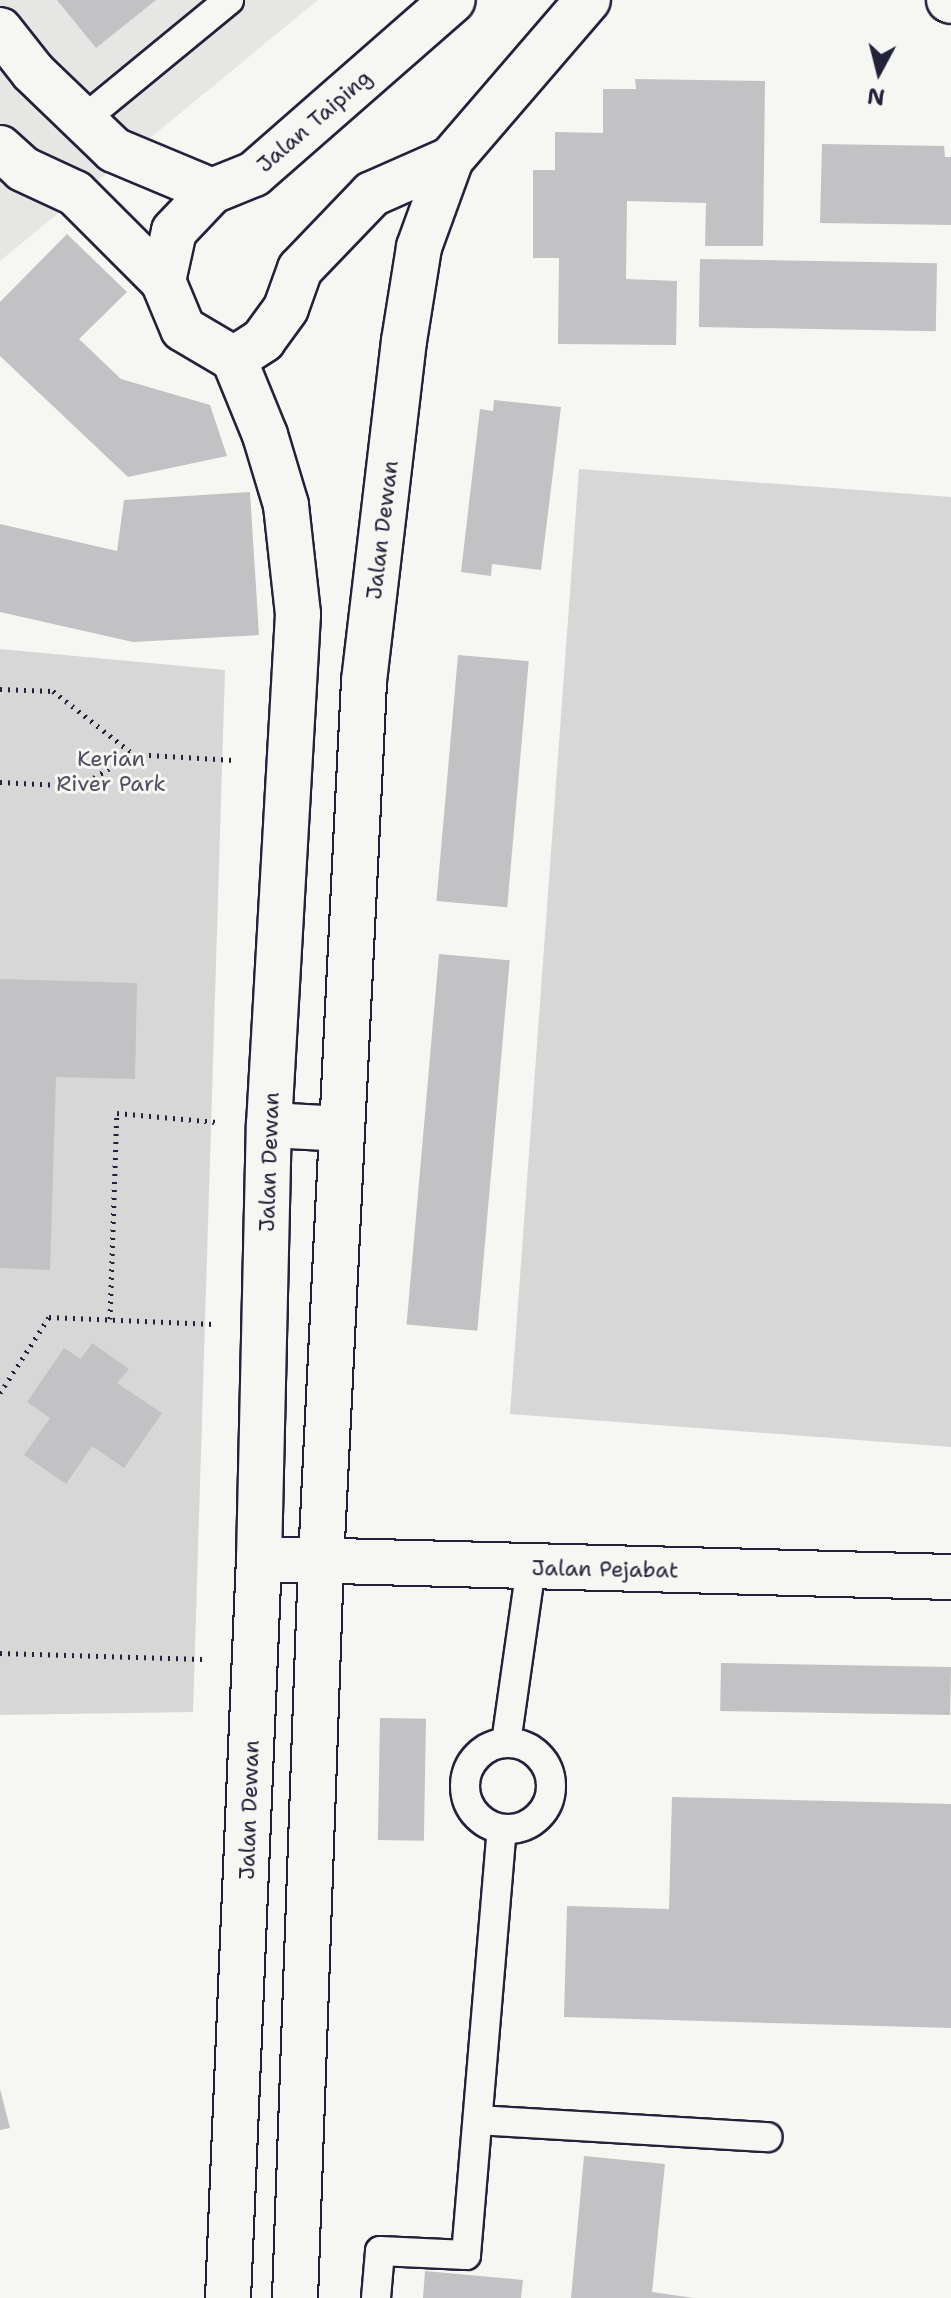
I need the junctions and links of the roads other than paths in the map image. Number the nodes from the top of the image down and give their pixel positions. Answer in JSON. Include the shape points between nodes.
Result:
{"nodes":[{"id":1,"x":229,"y":0,"type":"edge"},
{"id":2,"x":453,"y":0,"type":"edge"},
{"id":3,"x":589,"y":3,"type":"edge"},
{"id":4,"x":0,"y":30,"type":"edge"},
{"id":5,"x":83,"y":120,"type":"junction"},
{"id":6,"x":451,"y":159,"type":"junction"},
{"id":7,"x":8,"y":168,"type":"edge"},
{"id":8,"x":212,"y":191,"type":"junction"},
{"id":9,"x":163,"y":281,"type":"junction"},
{"id":10,"x":234,"y":359,"type":"junction"},
{"id":11,"x":269,"y":1125,"type":"junction"},
{"id":12,"x":342,"y":1129,"type":"junction"},
{"id":13,"x":259,"y":1559,"type":"junction"},
{"id":14,"x":321,"y":1561,"type":"junction"},
{"id":15,"x":531,"y":1567,"type":"junction"},
{"id":16,"x":951,"y":1577,"type":"edge"},
{"id":17,"x":506,"y":1743,"type":"junction"},
{"id":18,"x":502,"y":1830,"type":"junction"},
{"id":19,"x":478,"y":2120,"type":"junction"},
{"id":20,"x":768,"y":2137,"type":"dead end"},
{"id":21,"x":228,"y":2298,"type":"edge"},
{"id":22,"x":295,"y":2298,"type":"edge"},
{"id":23,"x":376,"y":2298,"type":"edge"}],
"edges":[{"from":1,"to":5,"type":"lane"},
{"from":2,"to":8,"type":"main road","name":"Jalan Taiping","via":[[254,174]]},
{"from":3,"to":6,"type":"main road"},
{"from":4,"to":5,"type":"main road","via":[[33,72]]},
{"from":5,"to":8,"type":"main road","via":[[114,150]]},
{"from":6,"to":10,"type":"main road","via":[[372,194],[300,269],[286,308],[263,340]]},
{"from":6,"to":12,"type":"main road","name":"Jalan Dewan","via":[[419,247],[364,681]]},
{"from":7,"to":9,"type":"main road","via":[[75,193]]},
{"from":8,"to":9,"type":"main road","name":"Jalan Taiping","via":[[174,231]]},
{"from":9,"to":10,"type":"main road","via":[[183,329]]},
{"from":10,"to":11,"type":"main road","name":"Jalan Dewan","via":[[286,505],[298,614]]},
{"from":11,"to":12,"type":"main road"},
{"from":11,"to":13,"type":"main road","name":"Jalan Dewan"},
{"from":12,"to":14,"type":"main road","name":"Jalan Dewan"},
{"from":13,"to":14,"type":"main road","name":"Jalan Pejabat"},
{"from":13,"to":21,"type":"main road","name":"Jalan Dewan"},
{"from":14,"to":15,"type":"main road","name":"Jalan Pejabat"},
{"from":14,"to":22,"type":"main road","name":"Jalan Dewan"},
{"from":15,"to":16,"type":"main road","name":"Jalan Pejabat"},
{"from":15,"to":17,"type":"lane"},
{"from":17,"to":18,"type":"lane","via":[[473,1761],[464,1784],[465,1798],[479,1819]]},
{"from":17,"to":18,"type":"lane","via":[[535,1752],[552,1785],[538,1819]]},
{"from":18,"to":19,"type":"lane"},
{"from":19,"to":20,"type":"lane"},
{"from":19,"to":23,"type":"lane","via":[[466,2255],[380,2251]]}]}
